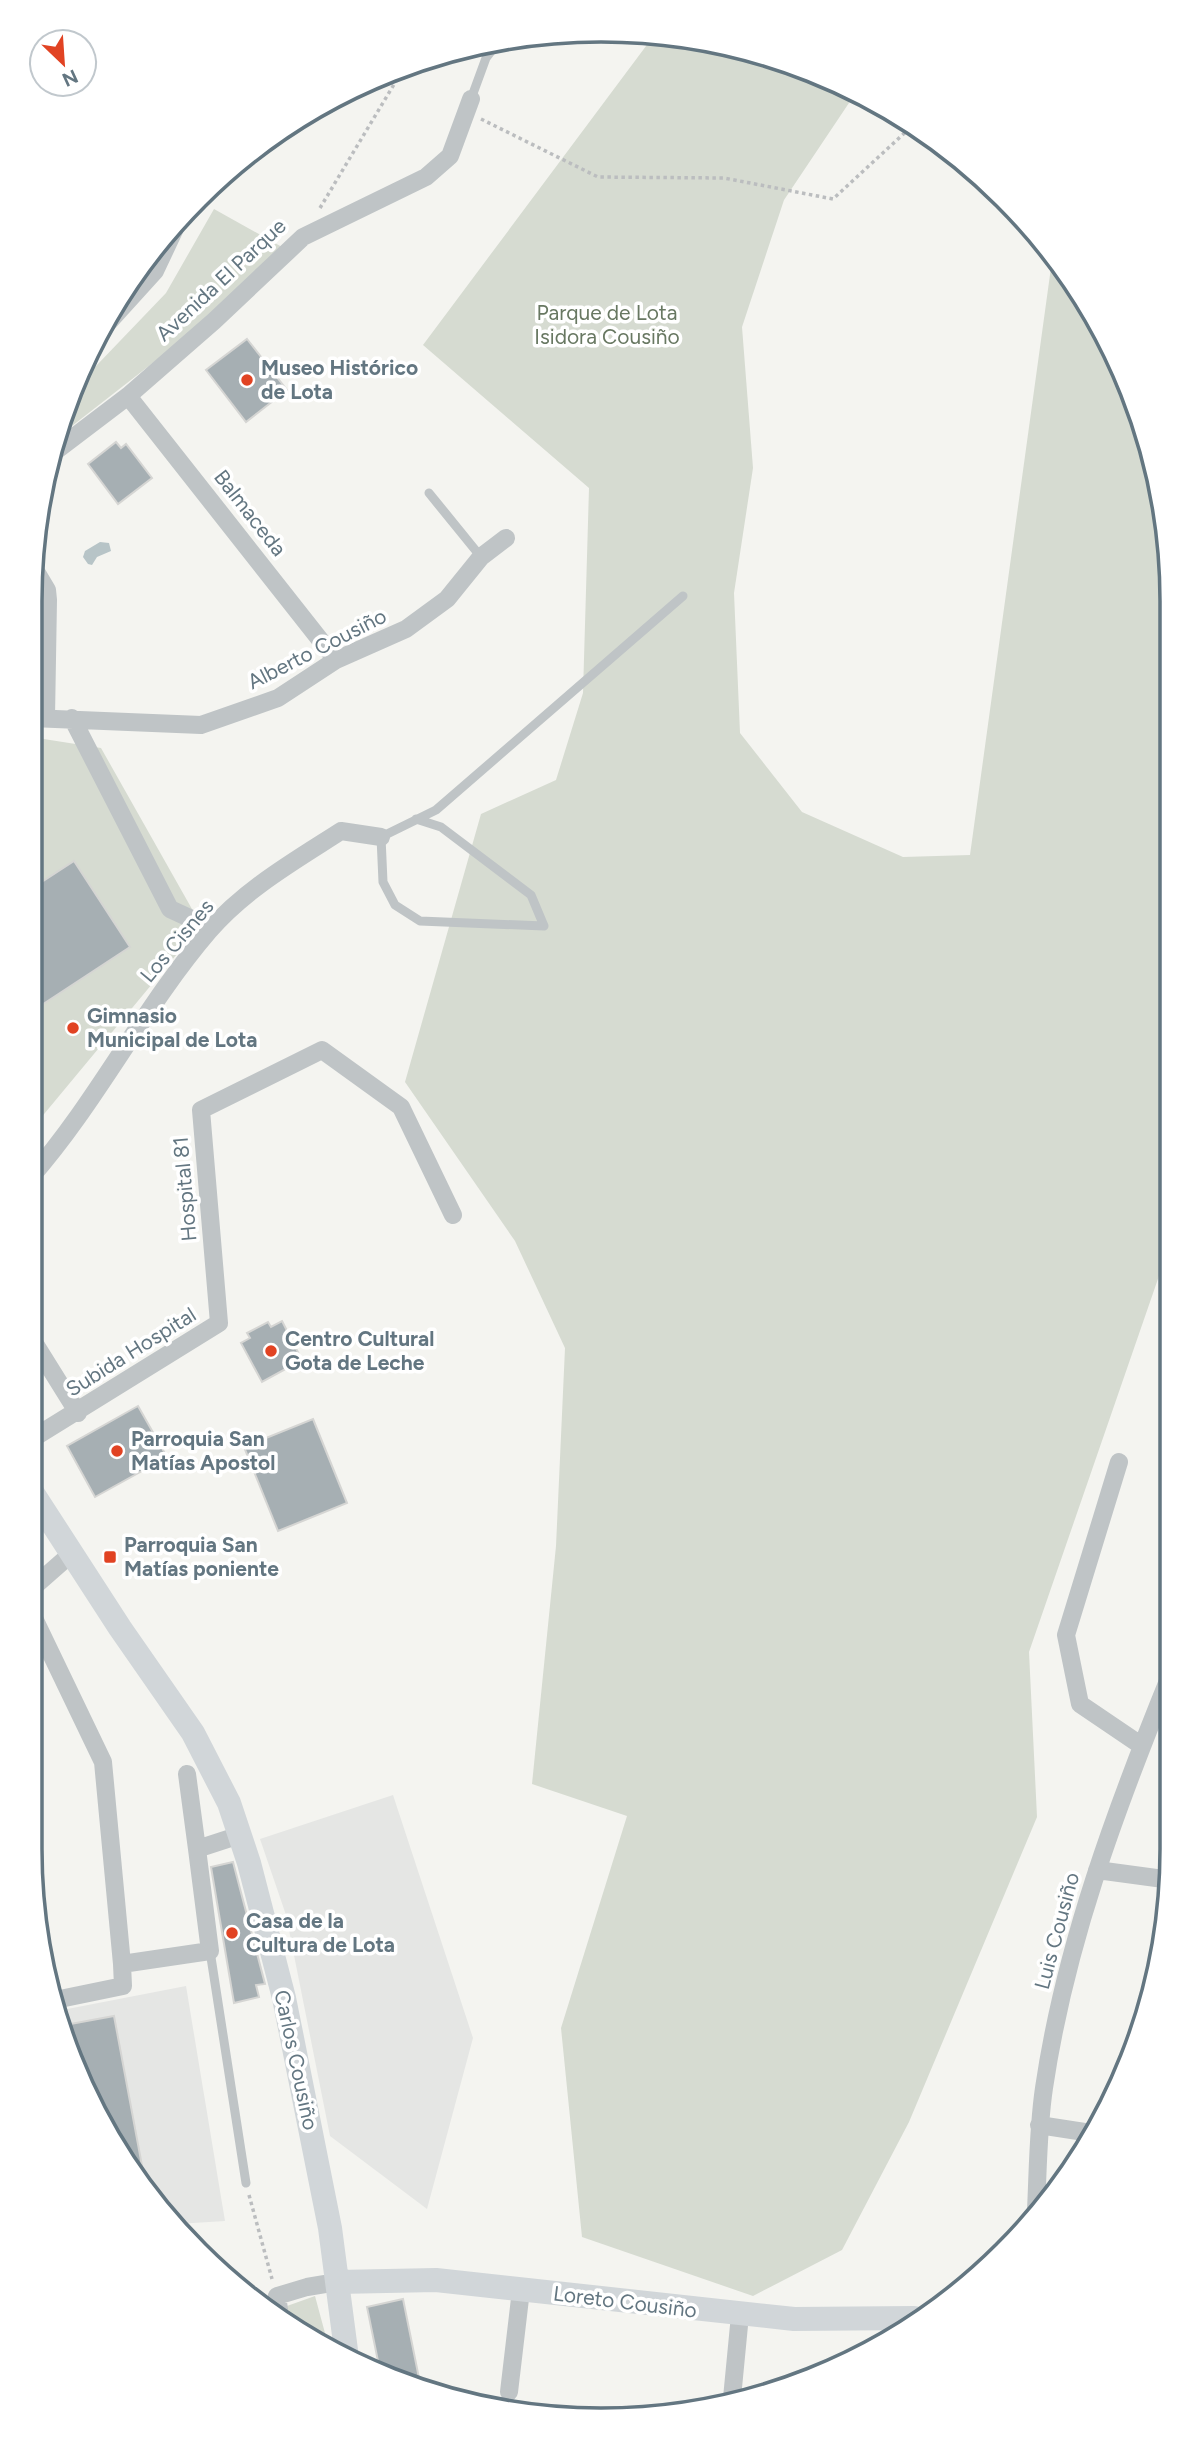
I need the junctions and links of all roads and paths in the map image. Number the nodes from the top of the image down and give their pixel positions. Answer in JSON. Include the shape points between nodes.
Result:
{"nodes":[{"id":1,"x":489,"y":54,"type":"edge"},
{"id":2,"x":396,"y":82,"type":"edge"},
{"id":3,"x":469,"y":106,"type":"junction"},
{"id":4,"x":906,"y":132,"type":"edge"},
{"id":5,"x":303,"y":237,"type":"junction"},
{"id":6,"x":162,"y":256,"type":"edge"},
{"id":7,"x":132,"y":296,"type":"edge"},
{"id":8,"x":128,"y":396,"type":"junction"},
{"id":9,"x":65,"y":444,"type":"edge"},
{"id":10,"x":429,"y":493,"type":"dead end"},
{"id":11,"x":506,"y":538,"type":"dead end"},
{"id":12,"x":481,"y":557,"type":"junction"},
{"id":13,"x":43,"y":582,"type":"edge"},
{"id":14,"x":683,"y":596,"type":"dead end"},
{"id":15,"x":336,"y":660,"type":"junction"},
{"id":16,"x":42,"y":671,"type":"edge"},
{"id":17,"x":42,"y":718,"type":"edge"},
{"id":18,"x":72,"y":718,"type":"junction"},
{"id":19,"x":416,"y":819,"type":"junction"},
{"id":20,"x":381,"y":837,"type":"junction"},
{"id":21,"x":211,"y":929,"type":"junction"},
{"id":22,"x":42,"y":1161,"type":"edge"},
{"id":23,"x":453,"y":1215,"type":"dead end"},
{"id":24,"x":219,"y":1323,"type":"joint"},
{"id":25,"x":42,"y":1355,"type":"edge"},
{"id":26,"x":78,"y":1413,"type":"junction"},
{"id":27,"x":42,"y":1433,"type":"edge"},
{"id":28,"x":1119,"y":1462,"type":"dead end"},
{"id":29,"x":42,"y":1508,"type":"edge"},
{"id":30,"x":71,"y":1554,"type":"junction"},
{"id":31,"x":42,"y":1579,"type":"edge"},
{"id":32,"x":42,"y":1635,"type":"edge"},
{"id":33,"x":1160,"y":1701,"type":"edge"},
{"id":34,"x":1142,"y":1746,"type":"junction"},
{"id":35,"x":187,"y":1774,"type":"dead end"},
{"id":36,"x":240,"y":1835,"type":"junction"},
{"id":37,"x":197,"y":1849,"type":"junction"},
{"id":38,"x":1097,"y":1870,"type":"junction"},
{"id":39,"x":1159,"y":1878,"type":"edge"},
{"id":40,"x":210,"y":1951,"type":"junction"},
{"id":41,"x":122,"y":1964,"type":"junction"},
{"id":42,"x":62,"y":1998,"type":"edge"},
{"id":43,"x":1040,"y":2125,"type":"junction"},
{"id":44,"x":1083,"y":2132,"type":"edge"},
{"id":45,"x":246,"y":2183,"type":"joint"},
{"id":46,"x":1037,"y":2198,"type":"edge"},
{"id":47,"x":337,"y":2282,"type":"junction"},
{"id":48,"x":520,"y":2290,"type":"junction"},
{"id":49,"x":277,"y":2296,"type":"junction"},
{"id":50,"x":269,"y":2298,"type":"edge"},
{"id":51,"x":278,"y":2305,"type":"edge"},
{"id":52,"x":740,"y":2315,"type":"junction"},
{"id":53,"x":905,"y":2318,"type":"edge"},
{"id":54,"x":345,"y":2346,"type":"edge"},
{"id":55,"x":509,"y":2392,"type":"dead end"},
{"id":56,"x":733,"y":2392,"type":"edge"}],
"edges":[{"from":1,"to":3,"type":"lane"},
{"from":2,"to":5,"type":"path","name":"Avenida El Parque"},
{"from":3,"to":4,"type":"path","via":[[598,177],[724,178],[833,199]]},
{"from":3,"to":5,"type":"street","via":[[450,156],[426,177]]},
{"from":5,"to":8,"type":"street","name":"Avenida El Parque"},
{"from":6,"to":7,"type":"street"},
{"from":8,"to":9,"type":"street","name":"Avenida El Parque"},
{"from":8,"to":15,"type":"street","name":"Balmaceda"},
{"from":10,"to":12,"type":"lane"},
{"from":11,"to":12,"type":"street","name":"Alberto Cousiño"},
{"from":12,"to":15,"type":"street","name":"Alberto Cousiño","via":[[447,599],[406,629]]},
{"from":13,"to":16,"type":"street","via":[[48,600]]},
{"from":14,"to":19,"type":"lane","via":[[436,810]]},
{"from":15,"to":18,"type":"street","name":"Alberto Cousiño","via":[[278,698],[201,725]]},
{"from":17,"to":18,"type":"street","name":"Alberto Cousiño"},
{"from":18,"to":21,"type":"street","via":[[170,909]]},
{"from":19,"to":20,"type":"lane"},
{"from":19,"to":20,"type":"lane","via":[[441,827],[531,895],[544,926],[421,921],[395,905],[383,882]]},
{"from":20,"to":21,"type":"street","name":"Los Cisnes","via":[[341,831],[275,873]]},
{"from":21,"to":22,"type":"street","name":"Los Cisnes"},
{"from":23,"to":24,"type":"street","name":"Hospital 81","via":[[401,1107],[322,1050],[201,1110]]},
{"from":24,"to":26,"type":"street","name":"Subida Hospital"},
{"from":25,"to":26,"type":"street"},
{"from":26,"to":27,"type":"street","name":"Subida Hospital"},
{"from":28,"to":34,"type":"street","via":[[1066,1635],[1080,1704]]},
{"from":29,"to":30,"type":"main road","name":"Carlos Cousiño"},
{"from":30,"to":31,"type":"street"},
{"from":30,"to":36,"type":"main road","name":"Carlos Cousiño","via":[[193,1733]]},
{"from":32,"to":41,"type":"street","via":[[103,1762]]},
{"from":33,"to":34,"type":"street","name":"Luis Cousiño"},
{"from":34,"to":38,"type":"street","name":"Luis Cousiño"},
{"from":35,"to":37,"type":"street"},
{"from":36,"to":37,"type":"street"},
{"from":36,"to":47,"type":"main road","name":"Carlos Cousiño","via":[[284,1998]]},
{"from":37,"to":40,"type":"street"},
{"from":38,"to":39,"type":"street"},
{"from":38,"to":43,"type":"street","name":"Luis Cousiño","via":[[1071,1960]]},
{"from":40,"to":41,"type":"street"},
{"from":40,"to":45,"type":"lane"},
{"from":41,"to":42,"type":"street","via":[[123,1986]]},
{"from":43,"to":44,"type":"street"},
{"from":43,"to":46,"type":"street","name":"Luis Cousiño"},
{"from":45,"to":49,"type":"path"},
{"from":47,"to":48,"type":"main road","name":"Loreto Cousiño","via":[[426,2280]]},
{"from":47,"to":49,"type":"street"},
{"from":47,"to":54,"type":"main road","name":"Carlos Cousiño"},
{"from":48,"to":52,"type":"main road","name":"Loreto Cousiño"},
{"from":48,"to":55,"type":"street"},
{"from":49,"to":50,"type":"street"},
{"from":49,"to":51,"type":"street"},
{"from":52,"to":53,"type":"main road","name":"Loreto Cousiño","via":[[827,2321]]},
{"from":52,"to":56,"type":"street"}]}
